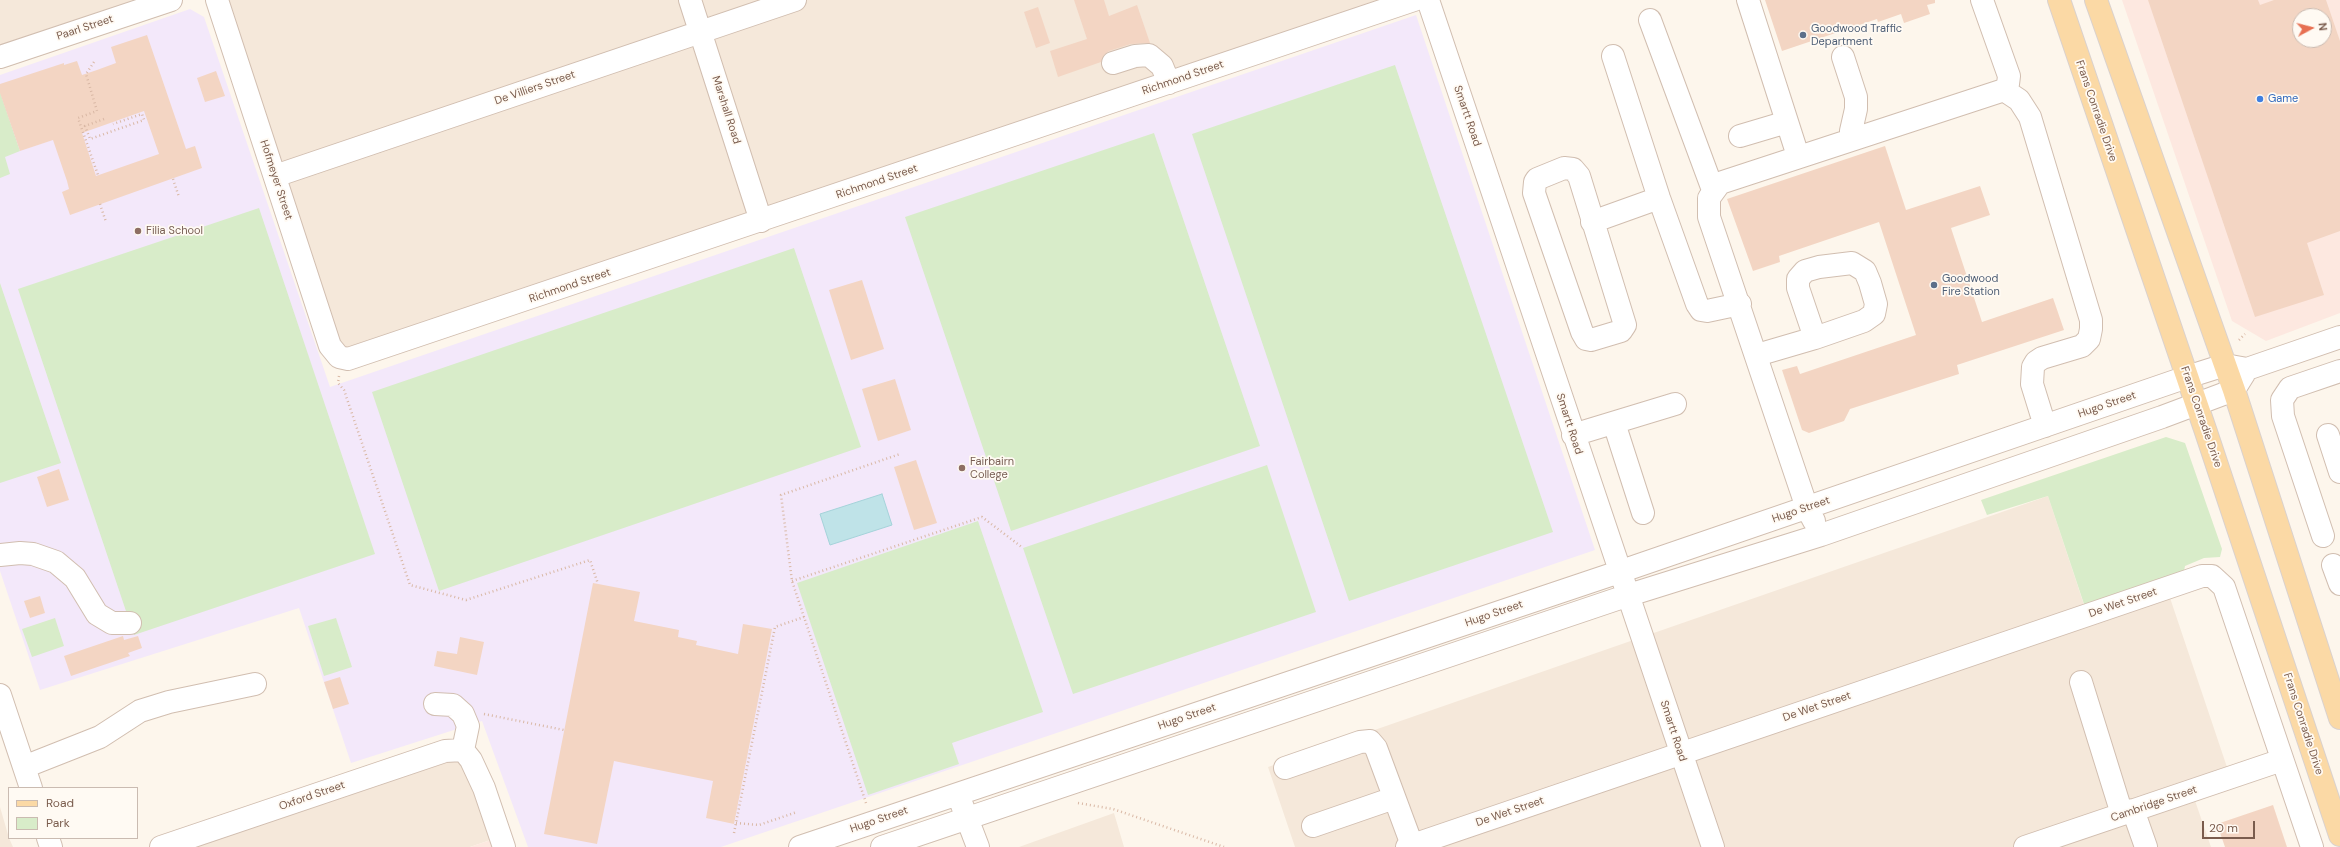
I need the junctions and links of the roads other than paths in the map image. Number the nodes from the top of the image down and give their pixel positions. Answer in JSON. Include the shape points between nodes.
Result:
{"nodes":[{"id":1,"x":170,"y":0,"type":"edge"},
{"id":2,"x":217,"y":0,"type":"edge"},
{"id":3,"x":690,"y":0,"type":"edge"},
{"id":4,"x":795,"y":0,"type":"edge"},
{"id":5,"x":1414,"y":0,"type":"edge"},
{"id":6,"x":1428,"y":0,"type":"edge"},
{"id":7,"x":1748,"y":0,"type":"edge"},
{"id":8,"x":1982,"y":0,"type":"edge"},
{"id":9,"x":2059,"y":0,"type":"edge"},
{"id":10,"x":2096,"y":0,"type":"edge"},
{"id":11,"x":1650,"y":20,"type":"dead end"},
{"id":12,"x":701,"y":32,"type":"junction"},
{"id":13,"x":1613,"y":56,"type":"dead end"},
{"id":14,"x":0,"y":57,"type":"edge"},
{"id":15,"x":1843,"y":57,"type":"dead end"},
{"id":16,"x":1113,"y":63,"type":"dead end"},
{"id":17,"x":1169,"y":83,"type":"junction"},
{"id":18,"x":2004,"y":90,"type":"junction"},
{"id":19,"x":1787,"y":122,"type":"junction"},
{"id":20,"x":1740,"y":136,"type":"dead end"},
{"id":21,"x":1853,"y":139,"type":"junction"},
{"id":22,"x":1798,"y":156,"type":"junction"},
{"id":23,"x":275,"y":176,"type":"junction"},
{"id":24,"x":1713,"y":190,"type":"junction"},
{"id":25,"x":1659,"y":198,"type":"junction"},
{"id":26,"x":762,"y":221,"type":"junction"},
{"id":27,"x":1592,"y":222,"type":"junction"},
{"id":28,"x":1740,"y":304,"type":"junction"},
{"id":29,"x":2340,"y":337,"type":"edge"},
{"id":30,"x":1816,"y":338,"type":"dead end"},
{"id":31,"x":1757,"y":355,"type":"junction"},
{"id":32,"x":340,"y":357,"type":"joint"},
{"id":33,"x":2225,"y":364,"type":"junction"},
{"id":34,"x":2247,"y":369,"type":"junction"},
{"id":35,"x":2340,"y":371,"type":"edge"},
{"id":36,"x":2187,"y":377,"type":"junction"},
{"id":37,"x":2234,"y":390,"type":"junction"},
{"id":38,"x":1675,"y":404,"type":"dead end"},
{"id":39,"x":2196,"y":404,"type":"junction"},
{"id":40,"x":1614,"y":423,"type":"junction"},
{"id":41,"x":2045,"y":426,"type":"junction"},
{"id":42,"x":1573,"y":435,"type":"junction"},
{"id":43,"x":2328,"y":435,"type":"dead end"},
{"id":44,"x":1920,"y":469,"type":"junction"},
{"id":45,"x":2340,"y":472,"type":"edge"},
{"id":46,"x":1930,"y":497,"type":"junction"},
{"id":47,"x":1807,"y":508,"type":"junction"},
{"id":48,"x":1643,"y":514,"type":"dead end"},
{"id":49,"x":1820,"y":535,"type":"junction"},
{"id":50,"x":2323,"y":536,"type":"dead end"},
{"id":51,"x":0,"y":555,"type":"edge"},
{"id":52,"x":1619,"y":572,"type":"junction"},
{"id":53,"x":1629,"y":595,"type":"junction"},
{"id":54,"x":2306,"y":614,"type":"junction"},
{"id":55,"x":130,"y":623,"type":"dead end"},
{"id":56,"x":2340,"y":670,"type":"edge"},
{"id":57,"x":2081,"y":682,"type":"dead end"},
{"id":58,"x":255,"y":684,"type":"dead end"},
{"id":59,"x":0,"y":694,"type":"edge"},
{"id":60,"x":435,"y":704,"type":"dead end"},
{"id":61,"x":2340,"y":718,"type":"edge"},
{"id":62,"x":463,"y":750,"type":"junction"},
{"id":63,"x":1681,"y":754,"type":"junction"},
{"id":64,"x":2282,"y":760,"type":"junction"},
{"id":65,"x":24,"y":767,"type":"junction"},
{"id":66,"x":1285,"y":768,"type":"dead end"},
{"id":67,"x":31,"y":787,"type":"edge"},
{"id":68,"x":957,"y":794,"type":"junction"},
{"id":69,"x":1394,"y":798,"type":"junction"},
{"id":70,"x":2128,"y":812,"type":"junction"},
{"id":71,"x":968,"y":818,"type":"junction"},
{"id":72,"x":1314,"y":826,"type":"dead end"},
{"id":73,"x":2340,"y":835,"type":"edge"},
{"id":74,"x":805,"y":846,"type":"edge"},
{"id":75,"x":1409,"y":846,"type":"edge"},
{"id":76,"x":161,"y":847,"type":"edge"},
{"id":77,"x":504,"y":847,"type":"edge"},
{"id":78,"x":882,"y":847,"type":"edge"},
{"id":79,"x":978,"y":847,"type":"edge"},
{"id":80,"x":1713,"y":847,"type":"edge"},
{"id":81,"x":2025,"y":847,"type":"edge"},
{"id":82,"x":2146,"y":847,"type":"edge"},
{"id":83,"x":2312,"y":847,"type":"edge"}],
"edges":[{"from":1,"to":14,"type":"street","name":"Paarl Street"},
{"from":2,"to":23,"type":"street","name":"Hofmeyer Street"},
{"from":3,"to":12,"type":"street","name":"Marshall Road"},
{"from":4,"to":12,"type":"street","name":"De Villiers Street"},
{"from":5,"to":17,"type":"street","name":"Richmond Street"},
{"from":6,"to":42,"type":"street","name":"Smartt Road"},
{"from":7,"to":19,"type":"street"},
{"from":8,"to":18,"type":"street","via":[[2009,76]]},
{"from":9,"to":36,"type":"main road","name":"Frans Conradie Drive"},
{"from":10,"to":33,"type":"main road"},
{"from":11,"to":24,"type":"street"},
{"from":12,"to":23,"type":"street","name":"De Villiers Street"},
{"from":12,"to":26,"type":"street","name":"Marshall Road"},
{"from":13,"to":25,"type":"street"},
{"from":15,"to":21,"type":"street","via":[[1856,97],[1851,131]]},
{"from":16,"to":17,"type":"street","via":[[1135,56],[1149,55],[1162,66]]},
{"from":17,"to":26,"type":"street","name":"Richmond Street"},
{"from":18,"to":21,"type":"street"},
{"from":18,"to":41,"type":"street","via":[[2019,100],[2030,117],[2090,320],[2089,338],[2082,346],[2042,358],[2033,367],[2032,384]]},
{"from":19,"to":20,"type":"street"},
{"from":19,"to":22,"type":"street"},
{"from":21,"to":22,"type":"street"},
{"from":22,"to":24,"type":"street","via":[[1720,183]]},
{"from":23,"to":32,"type":"street","name":"Hofmeyer Street","via":[[330,346]]},
{"from":24,"to":28,"type":"street","via":[[1708,203],[1709,216]]},
{"from":25,"to":27,"type":"street"},
{"from":25,"to":28,"type":"street","via":[[1701,310],[1718,310]]},
{"from":26,"to":32,"type":"street","name":"Richmond Street","via":[[352,359]]},
{"from":27,"to":27,"type":"street","via":[[1625,325],[1621,331],[1591,340],[1586,339],[1582,332],[1535,197],[1534,187],[1537,179],[1564,168],[1575,171],[1579,176]]},
{"from":28,"to":31,"type":"street"},
{"from":29,"to":34,"type":"street"},
{"from":30,"to":31,"type":"street"},
{"from":31,"to":47,"type":"street"},
{"from":33,"to":34,"type":"street"},
{"from":33,"to":36,"type":"street","name":"Hugo Street"},
{"from":33,"to":37,"type":"main road"},
{"from":34,"to":37,"type":"street"},
{"from":35,"to":50,"type":"street","via":[[2290,388],[2282,400],[2283,416]]},
{"from":36,"to":39,"type":"main road","name":"Frans Conradie Drive"},
{"from":36,"to":41,"type":"street","name":"Hugo Street"},
{"from":37,"to":39,"type":"street"},
{"from":37,"to":54,"type":"main road"},
{"from":38,"to":40,"type":"street"},
{"from":39,"to":46,"type":"street"},
{"from":39,"to":73,"type":"main road","name":"Frans Conradie Drive"},
{"from":40,"to":42,"type":"street"},
{"from":40,"to":48,"type":"street"},
{"from":41,"to":44,"type":"street","name":"Hugo Street"},
{"from":42,"to":52,"type":"street","name":"Smartt Road"},
{"from":43,"to":45,"type":"street"},
{"from":44,"to":46,"type":"street"},
{"from":44,"to":47,"type":"street","name":"Hugo Street"},
{"from":46,"to":49,"type":"street"},
{"from":47,"to":49,"type":"street"},
{"from":47,"to":52,"type":"street","name":"Hugo Street"},
{"from":49,"to":53,"type":"street"},
{"from":51,"to":55,"type":"street","via":[[20,552],[56,562],[75,578],[97,614],[112,623]]},
{"from":52,"to":53,"type":"street","name":"Smartt Road"},
{"from":52,"to":68,"type":"street","name":"Hugo Street"},
{"from":53,"to":63,"type":"street","name":"Smartt Road"},
{"from":53,"to":71,"type":"street"},
{"from":54,"to":56,"type":"main road"},
{"from":54,"to":61,"type":"main road"},
{"from":57,"to":70,"type":"street"},
{"from":58,"to":65,"type":"street","via":[[169,702],[140,711],[100,737]]},
{"from":59,"to":65,"type":"street"},
{"from":60,"to":62,"type":"street","via":[[453,705],[463,714],[468,726]]},
{"from":62,"to":76,"type":"street","name":"Oxford Street","via":[[445,751]]},
{"from":62,"to":77,"type":"street","via":[[471,760],[484,788]]},
{"from":63,"to":64,"type":"street","name":"De Wet Street","via":[[2202,576],[2212,576],[2224,587]]},
{"from":63,"to":75,"type":"street","name":"De Wet Street"},
{"from":63,"to":80,"type":"street","name":"Smartt Road"},
{"from":64,"to":70,"type":"street","name":"Cambridge Street"},
{"from":64,"to":83,"type":"street"},
{"from":65,"to":67,"type":"street"},
{"from":66,"to":69,"type":"street","via":[[1360,742],[1370,741],[1376,748]]},
{"from":68,"to":71,"type":"street"},
{"from":68,"to":74,"type":"street","name":"Hugo Street"},
{"from":69,"to":72,"type":"street"},
{"from":69,"to":75,"type":"street"},
{"from":70,"to":81,"type":"street","name":"Cambridge Street"},
{"from":70,"to":82,"type":"street"},
{"from":71,"to":78,"type":"street"},
{"from":71,"to":79,"type":"street"}]}
